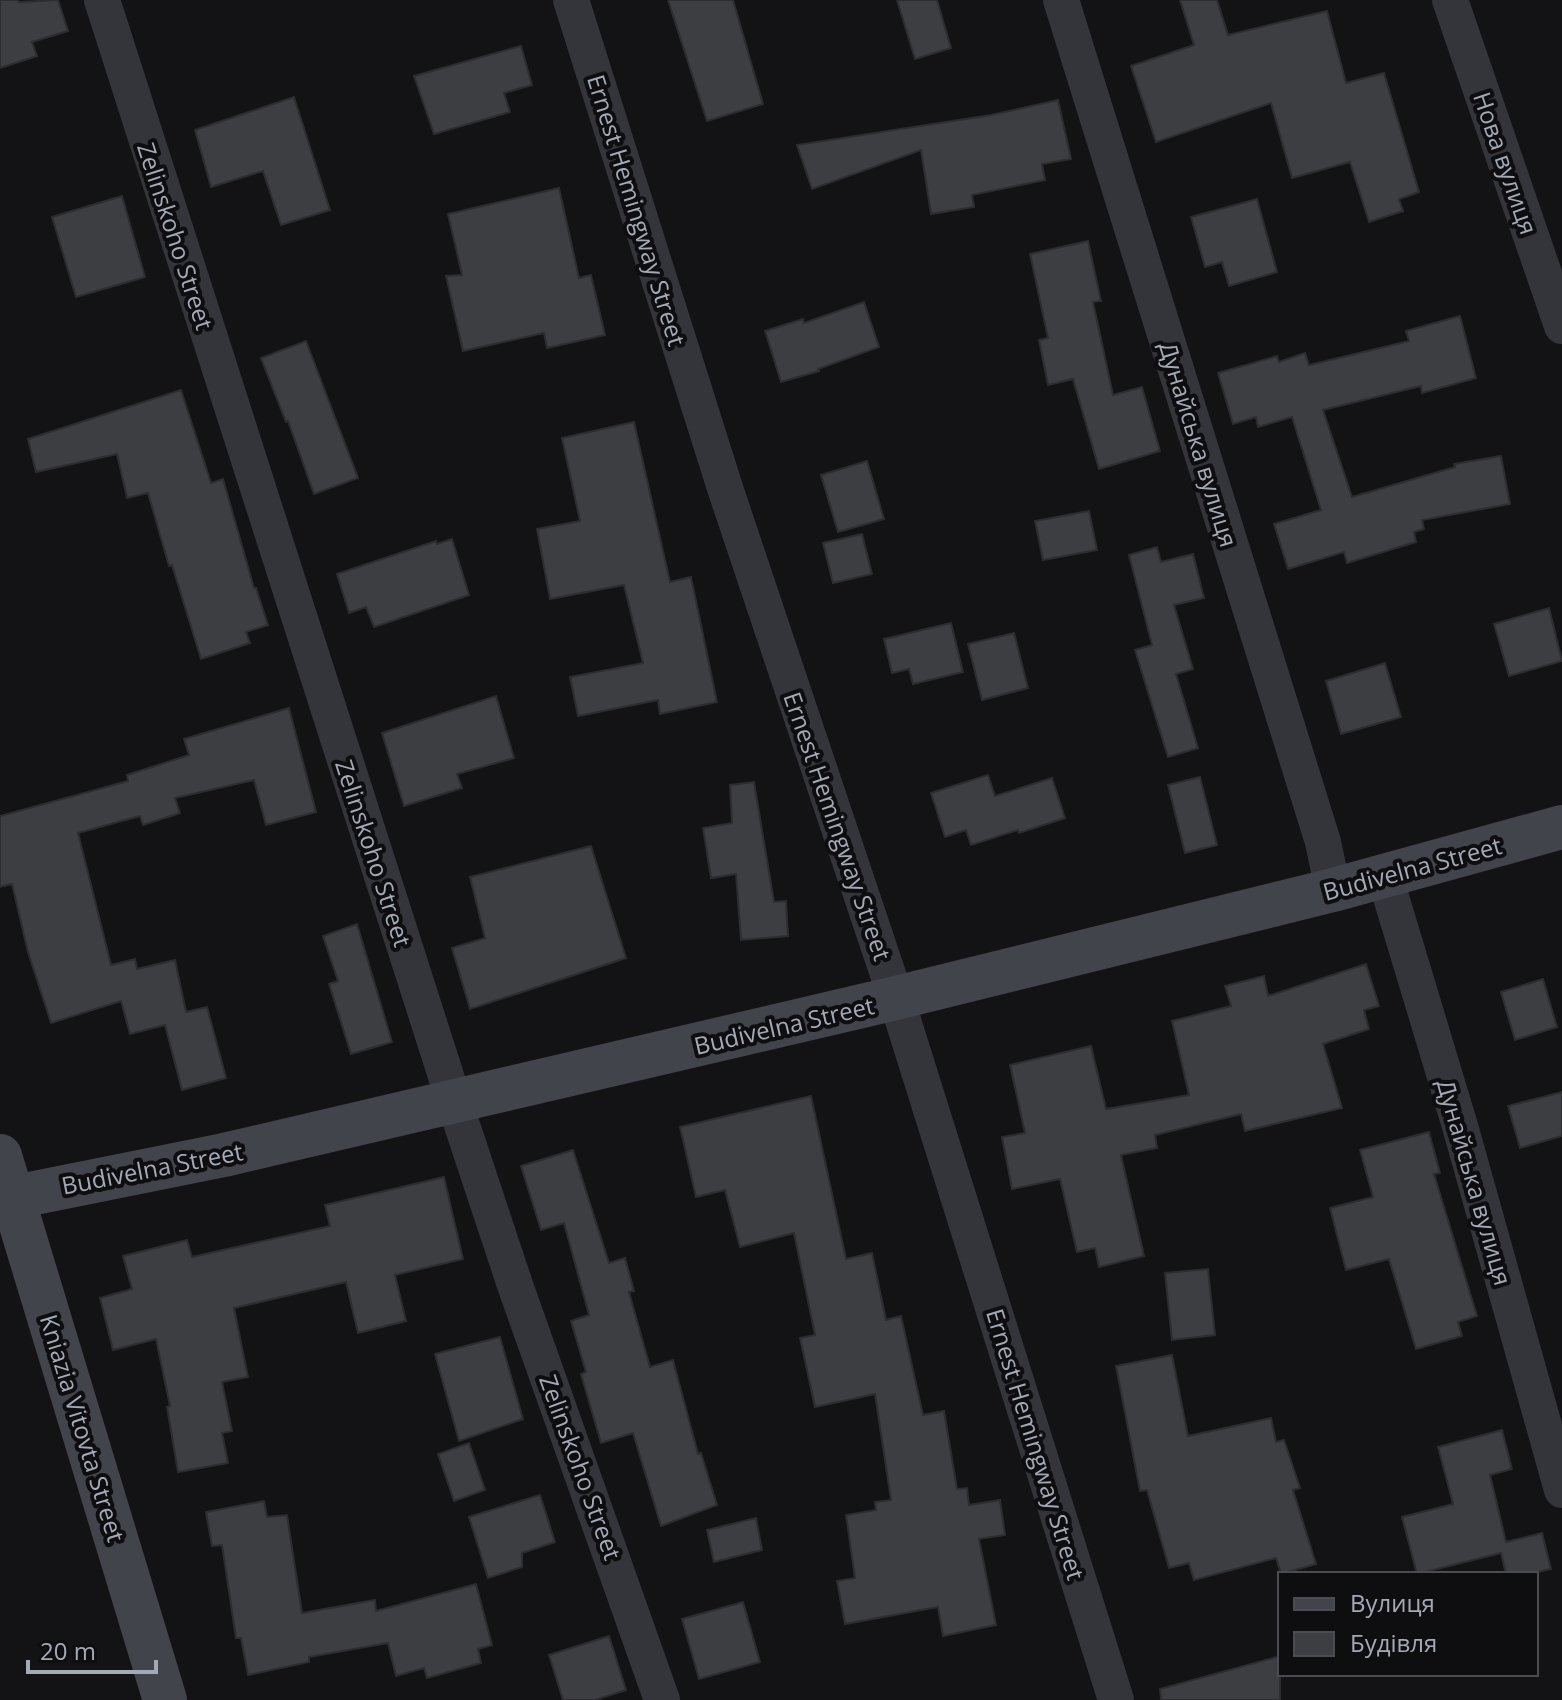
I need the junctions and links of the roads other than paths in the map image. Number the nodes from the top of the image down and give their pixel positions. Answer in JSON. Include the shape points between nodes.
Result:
{"nodes":[{"id":1,"x":102,"y":0,"type":"edge"},
{"id":2,"x":571,"y":0,"type":"edge"},
{"id":3,"x":1061,"y":0,"type":"edge"},
{"id":4,"x":1450,"y":0,"type":"edge"},
{"id":5,"x":1562,"y":326,"type":"edge"},
{"id":6,"x":1562,"y":827,"type":"edge"},
{"id":7,"x":1384,"y":874,"type":"junction"},
{"id":8,"x":1333,"y":890,"type":"junction"},
{"id":9,"x":896,"y":998,"type":"junction"},
{"id":10,"x":454,"y":1101,"type":"junction"},
{"id":11,"x":0,"y":1156,"type":"edge"},
{"id":12,"x":7,"y":1199,"type":"edge"},
{"id":13,"x":1562,"y":1490,"type":"edge"},
{"id":14,"x":165,"y":1700,"type":"edge"},
{"id":15,"x":662,"y":1700,"type":"edge"},
{"id":16,"x":1116,"y":1700,"type":"edge"}],
"edges":[{"from":1,"to":10,"type":"street","name":"Zelinskoho Street"},
{"from":2,"to":9,"type":"street","name":"Ernest Hemingway Street","via":[[726,491]]},
{"from":3,"to":8,"type":"street","name":"Дунайська вулиця","via":[[1318,827]]},
{"from":4,"to":5,"type":"street","name":"Нова вулиця"},
{"from":6,"to":7,"type":"street","name":"Budivelna Street"},
{"from":7,"to":8,"type":"street","name":"Budivelna Street"},
{"from":7,"to":13,"type":"street","name":"Дунайська вулиця"},
{"from":8,"to":9,"type":"street","name":"Budivelna Street"},
{"from":9,"to":10,"type":"street","name":"Budivelna Street"},
{"from":9,"to":16,"type":"street","name":"Ernest Hemingway Street"},
{"from":10,"to":12,"type":"street","name":"Budivelna Street"},
{"from":10,"to":15,"type":"street","name":"Zelinskoho Street"},
{"from":11,"to":12,"type":"street","name":"Kniazia Vitovta Street"},
{"from":12,"to":14,"type":"street","name":"Kniazia Vitovta Street"}]}
